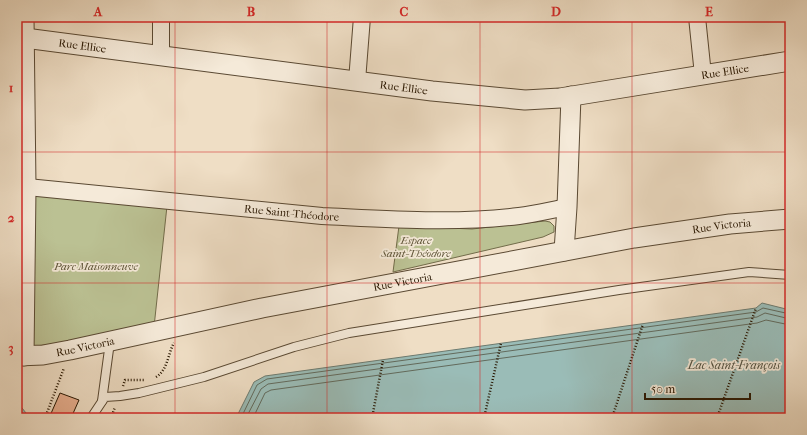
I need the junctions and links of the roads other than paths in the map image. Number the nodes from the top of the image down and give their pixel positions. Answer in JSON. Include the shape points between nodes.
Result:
{"nodes":[{"id":1,"x":24,"y":17,"type":"edge"},
{"id":2,"x":161,"y":17,"type":"edge"},
{"id":3,"x":362,"y":17,"type":"edge"},
{"id":4,"x":697,"y":17,"type":"edge"},
{"id":5,"x":21,"y":37,"type":"edge"},
{"id":6,"x":161,"y":55,"type":"junction"},
{"id":7,"x":790,"y":61,"type":"edge"},
{"id":8,"x":703,"y":75,"type":"junction"},
{"id":9,"x":357,"y":81,"type":"junction"},
{"id":10,"x":571,"y":96,"type":"junction"},
{"id":11,"x":22,"y":187,"type":"edge"},
{"id":12,"x":567,"y":207,"type":"junction"},
{"id":13,"x":790,"y":219,"type":"edge"},
{"id":14,"x":564,"y":251,"type":"junction"},
{"id":15,"x":789,"y":276,"type":"edge"},
{"id":16,"x":110,"y":342,"type":"junction"},
{"id":17,"x":21,"y":356,"type":"edge"},
{"id":18,"x":102,"y":401,"type":"junction"},
{"id":19,"x":91,"y":418,"type":"edge"}],
"edges":[{"from":1,"to":5,"type":"street"},
{"from":2,"to":6,"type":"street"},
{"from":3,"to":9,"type":"street"},
{"from":4,"to":8,"type":"street"},
{"from":5,"to":6,"type":"street","name":"Rue Ellice"},
{"from":5,"to":11,"type":"street"},
{"from":6,"to":9,"type":"street","name":"Rue Ellice"},
{"from":7,"to":8,"type":"street","name":"Rue Ellice"},
{"from":8,"to":10,"type":"street","name":"Rue Ellice"},
{"from":9,"to":10,"type":"street","name":"Rue Ellice","via":[[525,100]]},
{"from":10,"to":12,"type":"street"},
{"from":11,"to":12,"type":"street","name":"Rue Saint-Théodore","via":[[322,216],[428,220],[520,216]]},
{"from":11,"to":17,"type":"street"},
{"from":12,"to":14,"type":"street"},
{"from":13,"to":14,"type":"street","name":"Rue Victoria","via":[[730,224]]},
{"from":14,"to":16,"type":"street","name":"Rue Victoria","via":[[262,308]]},
{"from":15,"to":18,"type":"lane","via":[[749,272],[611,291],[349,333],[294,347],[204,377],[105,397]]},
{"from":16,"to":17,"type":"street","name":"Rue Victoria","via":[[43,355]]},
{"from":16,"to":18,"type":"lane"},
{"from":18,"to":19,"type":"lane"}]}
